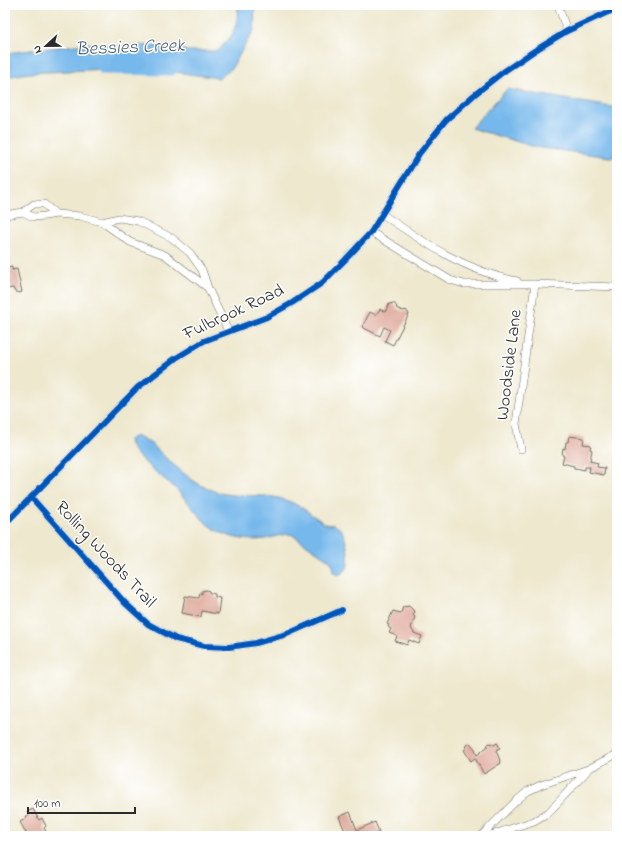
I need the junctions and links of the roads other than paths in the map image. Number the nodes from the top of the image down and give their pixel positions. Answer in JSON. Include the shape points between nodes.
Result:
{"nodes":[{"id":1,"x":558,"y":5,"type":"edge"},
{"id":2,"x":617,"y":9,"type":"edge"},
{"id":3,"x":567,"y":31,"type":"junction"},
{"id":4,"x":23,"y":212,"type":"junction"},
{"id":5,"x":56,"y":214,"type":"junction"},
{"id":6,"x":382,"y":214,"type":"junction"},
{"id":7,"x":5,"y":215,"type":"edge"},
{"id":8,"x":102,"y":222,"type":"junction"},
{"id":9,"x":371,"y":232,"type":"junction"},
{"id":10,"x":535,"y":284,"type":"junction"},
{"id":11,"x":617,"y":287,"type":"edge"},
{"id":12,"x":208,"y":288,"type":"junction"},
{"id":13,"x":228,"y":332,"type":"junction"},
{"id":14,"x":521,"y":449,"type":"dead end"},
{"id":15,"x":31,"y":498,"type":"junction"},
{"id":16,"x":5,"y":524,"type":"edge"},
{"id":17,"x":342,"y":610,"type":"dead end"},
{"id":18,"x":617,"y":754,"type":"edge"},
{"id":19,"x":588,"y":769,"type":"junction"},
{"id":20,"x":481,"y":836,"type":"edge"},
{"id":21,"x":488,"y":836,"type":"edge"}],
"edges":[{"from":1,"to":3,"type":"street"},
{"from":2,"to":3,"type":"street","name":"Fulbrook Road"},
{"from":3,"to":6,"type":"street","name":"Fulbrook Road","via":[[503,72],[446,120],[419,154]]},
{"from":4,"to":5,"type":"street","via":[[33,217]]},
{"from":4,"to":5,"type":"street","via":[[34,204],[44,204]]},
{"from":4,"to":7,"type":"street"},
{"from":5,"to":8,"type":"street","via":[[80,216]]},
{"from":6,"to":9,"type":"street","name":"Fulbrook Road"},
{"from":6,"to":10,"type":"street","via":[[420,239],[471,267],[503,278]]},
{"from":8,"to":12,"type":"street","via":[[130,242],[165,255]]},
{"from":8,"to":12,"type":"street","via":[[119,218],[138,221],[172,238],[190,253],[202,270]]},
{"from":9,"to":10,"type":"street","via":[[450,280],[464,284]]},
{"from":9,"to":13,"type":"street","name":"Fulbrook Road","via":[[322,282],[292,303]]},
{"from":10,"to":11,"type":"street"},
{"from":10,"to":14,"type":"street","name":"Woodside Lane","via":[[516,424]]},
{"from":12,"to":13,"type":"street"},
{"from":13,"to":15,"type":"street","name":"Fulbrook Road","via":[[204,341],[176,358],[136,388]]},
{"from":15,"to":16,"type":"street","name":"Fulbrook Road"},
{"from":15,"to":17,"type":"street","name":"Rolling Woods Trail","via":[[125,603],[148,624],[176,639],[204,646],[229,647],[249,644],[287,634]]},
{"from":18,"to":19,"type":"street"},
{"from":19,"to":20,"type":"street","via":[[528,791]]},
{"from":19,"to":21,"type":"street","via":[[549,812],[534,821]]}]}
